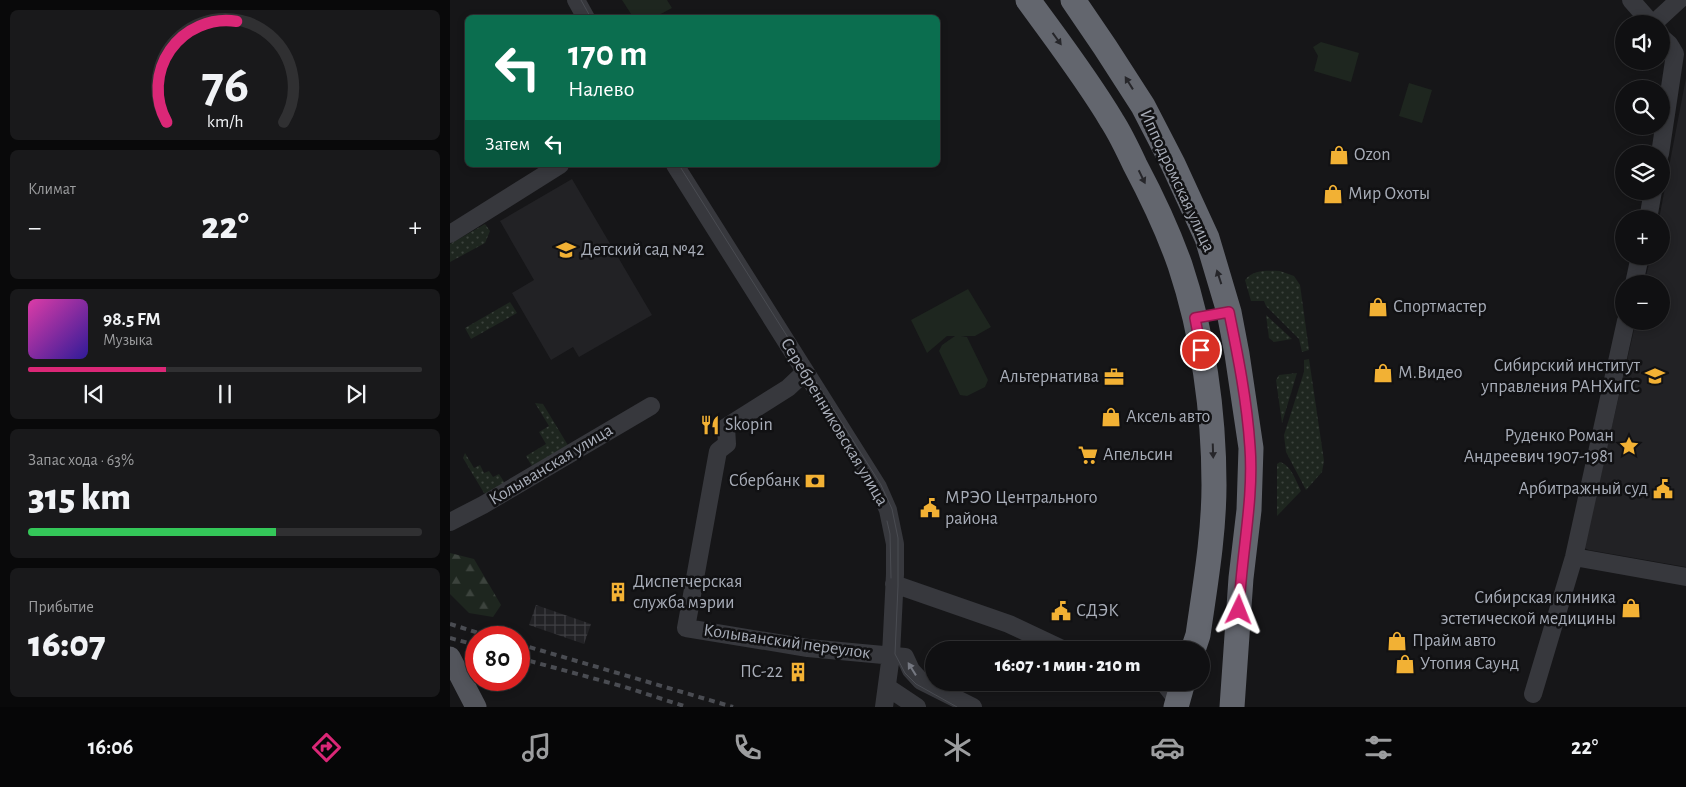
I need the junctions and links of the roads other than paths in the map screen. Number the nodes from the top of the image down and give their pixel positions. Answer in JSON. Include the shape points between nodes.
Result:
{"nodes":[{"id":1,"x":576,"y":0,"type":"edge"},
{"id":2,"x":1028,"y":0,"type":"edge"},
{"id":3,"x":1073,"y":0,"type":"edge"},
{"id":4,"x":1631,"y":0,"type":"edge"},
{"id":5,"x":1679,"y":0,"type":"edge"},
{"id":6,"x":584,"y":15,"type":"edge"},
{"id":7,"x":1645,"y":15,"type":"edge"},
{"id":8,"x":1663,"y":15,"type":"edge"},
{"id":9,"x":1670,"y":46,"type":"edge"},
{"id":10,"x":1661,"y":145,"type":"edge"},
{"id":11,"x":557,"y":167,"type":"edge"},
{"id":12,"x":676,"y":167,"type":"edge"},
{"id":13,"x":450,"y":234,"type":"edge"},
{"id":14,"x":1229,"y":312,"type":"junction"},
{"id":15,"x":1195,"y":318,"type":"junction"},
{"id":16,"x":1624,"y":330,"type":"edge"},
{"id":17,"x":805,"y":372,"type":"junction"},
{"id":18,"x":651,"y":406,"type":"dead end"},
{"id":19,"x":450,"y":522,"type":"edge"},
{"id":20,"x":1574,"y":557,"type":"junction"},
{"id":21,"x":1686,"y":577,"type":"edge"},
{"id":22,"x":894,"y":584,"type":"junction"},
{"id":23,"x":1238,"y":625,"type":"junction"},
{"id":24,"x":1045,"y":641,"type":"edge"},
{"id":25,"x":1193,"y":641,"type":"edge"},
{"id":26,"x":891,"y":655,"type":"junction"},
{"id":27,"x":450,"y":657,"type":"edge"},
{"id":28,"x":887,"y":686,"type":"junction"},
{"id":29,"x":1170,"y":691,"type":"edge"},
{"id":30,"x":1180,"y":691,"type":"edge"},
{"id":31,"x":1190,"y":691,"type":"edge"},
{"id":32,"x":1533,"y":694,"type":"dead end"},
{"id":33,"x":476,"y":707,"type":"edge"},
{"id":34,"x":884,"y":707,"type":"edge"},
{"id":35,"x":916,"y":707,"type":"edge"},
{"id":36,"x":973,"y":707,"type":"edge"},
{"id":37,"x":1176,"y":707,"type":"edge"},
{"id":38,"x":1187,"y":707,"type":"edge"},
{"id":39,"x":1220,"y":707,"type":"edge"},
{"id":40,"x":1232,"y":707,"type":"edge"}],
"edges":[{"from":1,"to":6,"type":"street"},
{"from":2,"to":15,"type":"highway","name":"Ипподромская улица","one_way":true,"via":[[1113,122],[1143,180],[1180,265]]},
{"from":14,"to":3,"type":"highway","name":"Ипподромская улица","one_way":true,"via":[[1207,238],[1173,164],[1144,106]]},
{"from":4,"to":7,"type":"street"},
{"from":5,"to":8,"type":"street"},
{"from":9,"to":10,"type":"street","via":[[1675,54]]},
{"from":11,"to":13,"type":"street"},
{"from":12,"to":17,"type":"street","name":"Серебренниковская улица"},
{"from":14,"to":15,"type":"highway"},
{"from":14,"to":23,"type":"highway","name":"Ипподромская улица","via":[[1251,448],[1249,510]]},
{"from":15,"to":25,"type":"highway","name":"Ипподромская улица","one_way":true,"via":[[1213,438],[1214,486],[1211,537]]},
{"from":16,"to":20,"type":"street"},
{"from":17,"to":22,"type":"street","name":"Серебренниковская улица","via":[[878,487],[888,510],[894,536]]},
{"from":17,"to":26,"type":"street","name":"Колыванский переулок","via":[[788,388],[726,427],[727,444],[718,451],[686,628],[808,648]]},
{"from":18,"to":19,"type":"street","name":"Колыванская улица"},
{"from":20,"to":21,"type":"street"},
{"from":20,"to":32,"type":"street"},
{"from":22,"to":24,"type":"street","via":[[1009,624]]},
{"from":22,"to":26,"type":"street","name":"Серебренниковская улица"},
{"from":23,"to":39,"type":"main road"},
{"from":23,"to":40,"type":"highway","name":"Ипподромская улица"},
{"from":26,"to":28,"type":"street","name":"Серебренниковская улица"},
{"from":36,"to":26,"type":"street","one_way":true,"via":[[921,681],[905,657]]},
{"from":27,"to":33,"type":"main road"},
{"from":28,"to":34,"type":"street","name":"Серебренниковская улица"},
{"from":28,"to":35,"type":"street"},
{"from":29,"to":37,"type":"street"},
{"from":30,"to":37,"type":"highway"},
{"from":31,"to":38,"type":"main road"}]}
